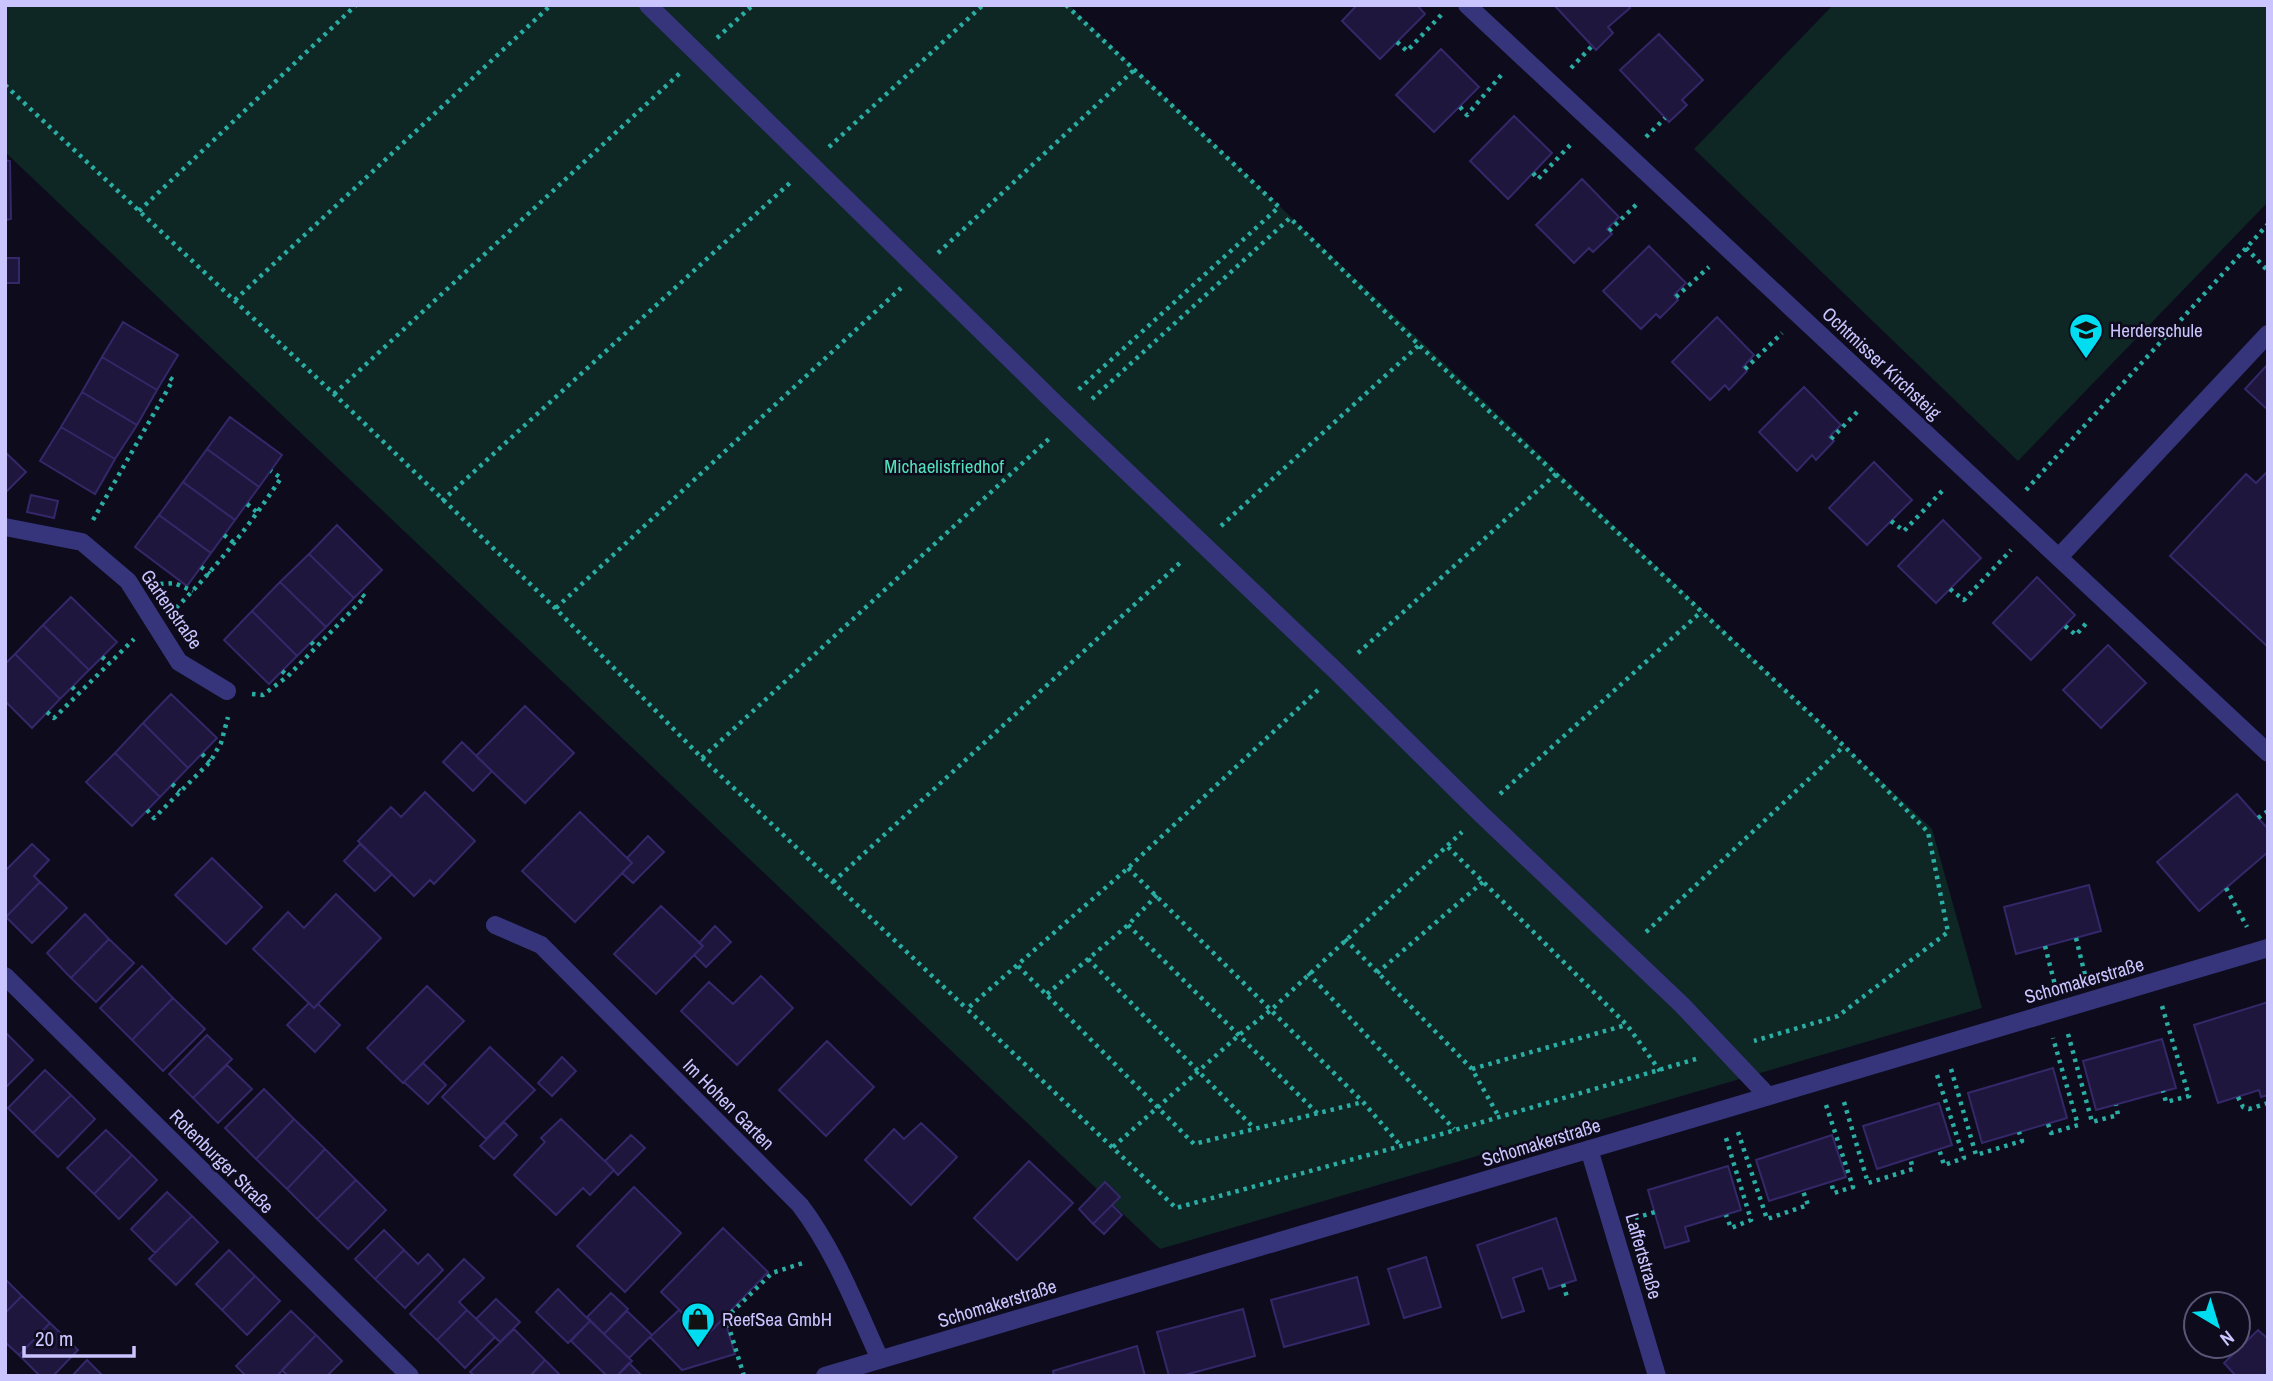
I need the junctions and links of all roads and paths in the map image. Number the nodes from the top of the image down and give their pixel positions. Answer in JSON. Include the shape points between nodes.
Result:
{"nodes":[{"id":1,"x":356,"y":5,"type":"edge"},
{"id":2,"x":551,"y":5,"type":"edge"},
{"id":3,"x":648,"y":5,"type":"edge"},
{"id":4,"x":753,"y":5,"type":"edge"},
{"id":5,"x":983,"y":5,"type":"edge"},
{"id":6,"x":1066,"y":5,"type":"edge"},
{"id":7,"x":1450,"y":5,"type":"edge"},
{"id":8,"x":1467,"y":5,"type":"edge"},
{"id":9,"x":1397,"y":42,"type":"dead end"},
{"id":10,"x":1519,"y":54,"type":"junction"},
{"id":11,"x":699,"y":55,"type":"junction"},
{"id":12,"x":1135,"y":70,"type":"junction"},
{"id":13,"x":5,"y":85,"type":"edge"},
{"id":14,"x":1460,"y":107,"type":"dead end"},
{"id":15,"x":1591,"y":121,"type":"junction"},
{"id":16,"x":812,"y":163,"type":"junction"},
{"id":17,"x":1533,"y":173,"type":"dead end"},
{"id":18,"x":1658,"y":183,"type":"junction"},
{"id":19,"x":139,"y":211,"type":"junction"},
{"id":20,"x":2268,"y":224,"type":"edge"},
{"id":21,"x":1609,"y":231,"type":"dead end"},
{"id":22,"x":2246,"y":248,"type":"junction"},
{"id":23,"x":1729,"y":249,"type":"junction"},
{"id":24,"x":919,"y":271,"type":"junction"},
{"id":25,"x":2268,"y":271,"type":"edge"},
{"id":26,"x":1676,"y":297,"type":"dead end"},
{"id":27,"x":235,"y":300,"type":"junction"},
{"id":28,"x":1800,"y":315,"type":"junction"},
{"id":29,"x":2268,"y":334,"type":"edge"},
{"id":30,"x":1419,"y":345,"type":"junction"},
{"id":31,"x":1745,"y":369,"type":"dead end"},
{"id":32,"x":166,"y":374,"type":"dead end"},
{"id":33,"x":1879,"y":389,"type":"junction"},
{"id":34,"x":334,"y":394,"type":"junction"},
{"id":35,"x":147,"y":407,"type":"dead end"},
{"id":36,"x":155,"y":412,"type":"junction"},
{"id":37,"x":1066,"y":412,"type":"junction"},
{"id":38,"x":1831,"y":439,"type":"dead end"},
{"id":39,"x":126,"y":441,"type":"dead end"},
{"id":40,"x":135,"y":446,"type":"junction"},
{"id":41,"x":1963,"y":467,"type":"junction"},
{"id":42,"x":271,"y":471,"type":"dead end"},
{"id":43,"x":1557,"y":473,"type":"junction"},
{"id":44,"x":105,"y":477,"type":"dead end"},
{"id":45,"x":113,"y":482,"type":"junction"},
{"id":46,"x":442,"y":501,"type":"junction"},
{"id":47,"x":247,"y":504,"type":"dead end"},
{"id":48,"x":2008,"y":509,"type":"junction"},
{"id":49,"x":258,"y":513,"type":"junction"},
{"id":50,"x":1891,"y":521,"type":"dead end"},
{"id":51,"x":5,"y":527,"type":"edge"},
{"id":52,"x":2031,"y":530,"type":"junction"},
{"id":53,"x":223,"y":536,"type":"dead end"},
{"id":54,"x":82,"y":542,"type":"junction"},
{"id":55,"x":1202,"y":542,"type":"junction"},
{"id":56,"x":234,"y":543,"type":"junction"},
{"id":57,"x":2059,"y":557,"type":"junction"},
{"id":58,"x":201,"y":568,"type":"dead end"},
{"id":59,"x":210,"y":574,"type":"junction"},
{"id":60,"x":1950,"y":589,"type":"dead end"},
{"id":61,"x":360,"y":593,"type":"dead end"},
{"id":62,"x":555,"y":608,"type":"junction"},
{"id":63,"x":1702,"y":611,"type":"junction"},
{"id":64,"x":340,"y":613,"type":"dead end"},
{"id":65,"x":345,"y":618,"type":"junction"},
{"id":66,"x":159,"y":627,"type":"junction"},
{"id":67,"x":311,"y":642,"type":"dead end"},
{"id":68,"x":316,"y":647,"type":"junction"},
{"id":69,"x":121,"y":650,"type":"dead end"},
{"id":70,"x":102,"y":657,"type":"dead end"},
{"id":71,"x":108,"y":663,"type":"junction"},
{"id":72,"x":282,"y":671,"type":"dead end"},
{"id":73,"x":1338,"y":672,"type":"junction"},
{"id":74,"x":288,"y":676,"type":"junction"},
{"id":75,"x":72,"y":687,"type":"dead end"},
{"id":76,"x":227,"y":691,"type":"joint"},
{"id":77,"x":78,"y":693,"type":"junction"},
{"id":78,"x":263,"y":695,"type":"dead end"},
{"id":79,"x":47,"y":712,"type":"dead end"},
{"id":80,"x":1844,"y":746,"type":"junction"},
{"id":81,"x":2268,"y":753,"type":"edge"},
{"id":82,"x":202,"y":754,"type":"dead end"},
{"id":83,"x":702,"y":758,"type":"junction"},
{"id":84,"x":210,"y":762,"type":"junction"},
{"id":85,"x":172,"y":784,"type":"dead end"},
{"id":86,"x":180,"y":791,"type":"junction"},
{"id":87,"x":147,"y":810,"type":"dead end"},
{"id":88,"x":2268,"y":811,"type":"edge"},
{"id":89,"x":1480,"y":813,"type":"junction"},
{"id":90,"x":2258,"y":818,"type":"dead end"},
{"id":91,"x":1448,"y":847,"type":"junction"},
{"id":92,"x":1128,"y":868,"type":"junction"},
{"id":93,"x":1484,"y":881,"type":"junction"},
{"id":94,"x":833,"y":882,"type":"junction"},
{"id":95,"x":2226,"y":888,"type":"dead end"},
{"id":96,"x":1157,"y":895,"type":"junction"},
{"id":97,"x":495,"y":925,"type":"dead end"},
{"id":98,"x":1128,"y":925,"type":"junction"},
{"id":99,"x":2076,"y":938,"type":"dead end"},
{"id":100,"x":1345,"y":939,"type":"junction"},
{"id":101,"x":2045,"y":946,"type":"dead end"},
{"id":102,"x":2264,"y":949,"type":"edge"},
{"id":103,"x":1626,"y":951,"type":"junction"},
{"id":104,"x":1088,"y":960,"type":"junction"},
{"id":105,"x":1018,"y":967,"type":"junction"},
{"id":106,"x":1308,"y":973,"type":"junction"},
{"id":107,"x":1377,"y":973,"type":"junction"},
{"id":108,"x":5,"y":976,"type":"edge"},
{"id":109,"x":2155,"y":982,"type":"junction"},
{"id":110,"x":1047,"y":993,"type":"junction"},
{"id":111,"x":2092,"y":1000,"type":"junction"},
{"id":112,"x":967,"y":1009,"type":"junction"},
{"id":113,"x":1271,"y":1010,"type":"junction"},
{"id":114,"x":2054,"y":1011,"type":"junction"},
{"id":115,"x":1627,"y":1025,"type":"junction"},
{"id":116,"x":1239,"y":1035,"type":"junction"},
{"id":117,"x":1936,"y":1046,"type":"junction"},
{"id":118,"x":1726,"y":1050,"type":"junction"},
{"id":119,"x":1472,"y":1069,"type":"junction"},
{"id":120,"x":1660,"y":1071,"type":"junction"},
{"id":121,"x":1198,"y":1072,"type":"junction"},
{"id":122,"x":1827,"y":1079,"type":"junction"},
{"id":123,"x":2163,"y":1091,"type":"dead end"},
{"id":124,"x":1768,"y":1096,"type":"junction"},
{"id":125,"x":2238,"y":1097,"type":"dead end"},
{"id":126,"x":1363,"y":1102,"type":"junction"},
{"id":127,"x":2268,"y":1103,"type":"edge"},
{"id":128,"x":2116,"y":1105,"type":"dead end"},
{"id":129,"x":1157,"y":1107,"type":"junction"},
{"id":130,"x":1724,"y":1109,"type":"junction"},
{"id":131,"x":1318,"y":1114,"type":"junction"},
{"id":132,"x":1499,"y":1117,"type":"junction"},
{"id":133,"x":2048,"y":1124,"type":"dead end"},
{"id":134,"x":1255,"y":1129,"type":"junction"},
{"id":135,"x":1454,"y":1129,"type":"junction"},
{"id":136,"x":2019,"y":1132,"type":"dead end"},
{"id":137,"x":1401,"y":1146,"type":"junction"},
{"id":138,"x":1113,"y":1147,"type":"junction"},
{"id":139,"x":1589,"y":1149,"type":"junction"},
{"id":140,"x":1939,"y":1149,"type":"dead end"},
{"id":141,"x":1910,"y":1158,"type":"dead end"},
{"id":142,"x":1831,"y":1182,"type":"dead end"},
{"id":143,"x":1802,"y":1191,"type":"dead end"},
{"id":144,"x":1726,"y":1215,"type":"dead end"},
{"id":145,"x":830,"y":1254,"type":"junction"},
{"id":146,"x":1563,"y":1284,"type":"dead end"},
{"id":147,"x":1567,"y":1297,"type":"dead end"},
{"id":148,"x":880,"y":1359,"type":"junction"},
{"id":149,"x":410,"y":1376,"type":"edge"},
{"id":150,"x":744,"y":1376,"type":"edge"},
{"id":151,"x":825,"y":1376,"type":"edge"},
{"id":152,"x":1657,"y":1376,"type":"edge"}],
"edges":[{"from":1,"to":19,"type":"path"},
{"from":2,"to":27,"type":"path"},
{"from":3,"to":11,"type":"street"},
{"from":4,"to":11,"type":"path"},
{"from":5,"to":16,"type":"path"},
{"from":6,"to":12,"type":"path"},
{"from":7,"to":9,"type":"path","via":[[1407,51]]},
{"from":8,"to":10,"type":"street","name":"Ochtmisser Kirchsteig"},
{"from":10,"to":14,"type":"path","via":[[1467,115]]},
{"from":10,"to":15,"type":"street","name":"Ochtmisser Kirchsteig"},
{"from":11,"to":16,"type":"street"},
{"from":11,"to":34,"type":"path"},
{"from":12,"to":24,"type":"path"},
{"from":12,"to":37,"type":"path","via":[[1279,207]]},
{"from":13,"to":19,"type":"path"},
{"from":15,"to":17,"type":"path","via":[[1538,179]]},
{"from":15,"to":18,"type":"street","name":"Ochtmisser Kirchsteig"},
{"from":16,"to":24,"type":"street"},
{"from":16,"to":46,"type":"path"},
{"from":18,"to":21,"type":"path"},
{"from":18,"to":23,"type":"street","name":"Ochtmisser Kirchsteig"},
{"from":19,"to":27,"type":"path"},
{"from":20,"to":22,"type":"path"},
{"from":22,"to":25,"type":"path"},
{"from":22,"to":48,"type":"path"},
{"from":23,"to":26,"type":"path"},
{"from":23,"to":28,"type":"street","name":"Ochtmisser Kirchsteig"},
{"from":24,"to":37,"type":"street"},
{"from":24,"to":62,"type":"path"},
{"from":27,"to":34,"type":"path"},
{"from":28,"to":31,"type":"path"},
{"from":28,"to":33,"type":"street","name":"Ochtmisser Kirchsteig"},
{"from":29,"to":57,"type":"street"},
{"from":30,"to":37,"type":"path","via":[[1290,218]]},
{"from":30,"to":43,"type":"path"},
{"from":30,"to":55,"type":"path"},
{"from":32,"to":36,"type":"path","via":[[173,380]]},
{"from":33,"to":38,"type":"path"},
{"from":33,"to":41,"type":"street","name":"Ochtmisser Kirchsteig"},
{"from":34,"to":46,"type":"path"},
{"from":35,"to":36,"type":"path"},
{"from":36,"to":40,"type":"path"},
{"from":37,"to":55,"type":"street"},
{"from":37,"to":83,"type":"path"},
{"from":39,"to":40,"type":"path"},
{"from":40,"to":45,"type":"path"},
{"from":41,"to":48,"type":"street","name":"Ochtmisser Kirchsteig"},
{"from":41,"to":50,"type":"path","via":[[1904,531]]},
{"from":42,"to":49,"type":"path","via":[[281,478]]},
{"from":43,"to":63,"type":"path"},
{"from":43,"to":73,"type":"path"},
{"from":44,"to":45,"type":"path"},
{"from":45,"to":54,"type":"path"},
{"from":46,"to":62,"type":"path"},
{"from":47,"to":49,"type":"path"},
{"from":48,"to":52,"type":"street","name":"Ochtmisser Kirchsteig"},
{"from":49,"to":56,"type":"path"},
{"from":51,"to":54,"type":"street","name":"Gartenstraße"},
{"from":52,"to":57,"type":"street","name":"Ochtmisser Kirchsteig"},
{"from":52,"to":60,"type":"path","via":[[1964,600]]},
{"from":53,"to":56,"type":"path"},
{"from":54,"to":66,"type":"street","name":"Gartenstraße","via":[[128,581]]},
{"from":55,"to":73,"type":"street"},
{"from":55,"to":94,"type":"path"},
{"from":56,"to":59,"type":"path"},
{"from":57,"to":81,"type":"street","name":"Ochtmisser Kirchsteig"},
{"from":58,"to":59,"type":"path"},
{"from":59,"to":66,"type":"path"},
{"from":61,"to":65,"type":"path","via":[[365,597]]},
{"from":62,"to":83,"type":"path"},
{"from":63,"to":80,"type":"path"},
{"from":63,"to":89,"type":"path"},
{"from":64,"to":65,"type":"path"},
{"from":65,"to":68,"type":"path"},
{"from":66,"to":76,"type":"street","name":"Gartenstraße","via":[[179,662]]},
{"from":67,"to":68,"type":"path"},
{"from":68,"to":74,"type":"path"},
{"from":69,"to":71,"type":"path"},
{"from":70,"to":71,"type":"path"},
{"from":71,"to":77,"type":"path"},
{"from":72,"to":74,"type":"path"},
{"from":73,"to":89,"type":"street"},
{"from":73,"to":92,"type":"path"},
{"from":74,"to":78,"type":"path"},
{"from":75,"to":77,"type":"path"},
{"from":76,"to":84,"type":"path","via":[[228,715]]},
{"from":77,"to":79,"type":"path","via":[[54,718]]},
{"from":80,"to":103,"type":"path"},
{"from":80,"to":118,"type":"path","via":[[1928,832],[1948,932],[1838,1016]]},
{"from":82,"to":84,"type":"path"},
{"from":83,"to":94,"type":"path"},
{"from":84,"to":86,"type":"path"},
{"from":85,"to":86,"type":"path"},
{"from":86,"to":87,"type":"path","via":[[154,818]]},
{"from":88,"to":90,"type":"path"},
{"from":89,"to":91,"type":"path"},
{"from":89,"to":103,"type":"street"},
{"from":91,"to":93,"type":"path"},
{"from":91,"to":100,"type":"path"},
{"from":92,"to":96,"type":"path"},
{"from":92,"to":105,"type":"path"},
{"from":93,"to":107,"type":"path"},
{"from":93,"to":115,"type":"path"},
{"from":94,"to":112,"type":"path"},
{"from":95,"to":102,"type":"path"},
{"from":96,"to":98,"type":"path"},
{"from":96,"to":113,"type":"path"},
{"from":97,"to":145,"type":"street","name":"Im Hohen Garten","via":[[541,945],[800,1205]]},
{"from":98,"to":104,"type":"path"},
{"from":98,"to":116,"type":"path"},
{"from":99,"to":111,"type":"path"},
{"from":100,"to":106,"type":"path"},
{"from":100,"to":107,"type":"path"},
{"from":101,"to":114,"type":"path"},
{"from":102,"to":109,"type":"street","name":"Schomakerstraße"},
{"from":103,"to":118,"type":"street"},
{"from":104,"to":110,"type":"path"},
{"from":104,"to":121,"type":"path"},
{"from":105,"to":110,"type":"path"},
{"from":105,"to":112,"type":"path"},
{"from":106,"to":113,"type":"path"},
{"from":106,"to":135,"type":"path"},
{"from":107,"to":119,"type":"path"},
{"from":108,"to":149,"type":"street","name":"Rotenburger Straße"},
{"from":109,"to":111,"type":"street","name":"Schomakerstraße"},
{"from":109,"to":123,"type":"path","via":[[2189,1096],[2166,1102]]},
{"from":110,"to":129,"type":"path"},
{"from":111,"to":114,"type":"street","name":"Schomakerstraße"},
{"from":112,"to":138,"type":"path"},
{"from":113,"to":116,"type":"path"},
{"from":113,"to":126,"type":"path"},
{"from":114,"to":117,"type":"street","name":"Schomakerstraße"},
{"from":114,"to":128,"type":"path","via":[[2092,1122],[2118,1115]]},
{"from":114,"to":133,"type":"path","via":[[2078,1125],[2051,1133]]},
{"from":115,"to":119,"type":"path"},
{"from":115,"to":120,"type":"path"},
{"from":116,"to":121,"type":"path"},
{"from":116,"to":131,"type":"path"},
{"from":117,"to":122,"type":"street","name":"Schomakerstraße"},
{"from":117,"to":136,"type":"path","via":[[1976,1155],[2022,1141]]},
{"from":117,"to":140,"type":"path","via":[[1964,1158],[1944,1165]]},
{"from":118,"to":120,"type":"path"},
{"from":118,"to":124,"type":"street"},
{"from":119,"to":132,"type":"path"},
{"from":120,"to":132,"type":"path"},
{"from":121,"to":129,"type":"path"},
{"from":121,"to":134,"type":"path"},
{"from":122,"to":124,"type":"street","name":"Schomakerstraße"},
{"from":122,"to":141,"type":"path","via":[[1868,1183],[1913,1169]]},
{"from":122,"to":142,"type":"path","via":[[1853,1187],[1834,1193]]},
{"from":124,"to":130,"type":"street","name":"Schomakerstraße"},
{"from":125,"to":127,"type":"path","via":[[2242,1107],[2249,1109]]},
{"from":126,"to":131,"type":"path"},
{"from":126,"to":137,"type":"path"},
{"from":129,"to":134,"type":"path","via":[[1194,1144]]},
{"from":129,"to":138,"type":"path"},
{"from":130,"to":139,"type":"street","name":"Schomakerstraße"},
{"from":130,"to":143,"type":"path","via":[[1767,1219],[1808,1205]]},
{"from":130,"to":144,"type":"path","via":[[1751,1220],[1731,1227]]},
{"from":131,"to":134,"type":"path"},
{"from":132,"to":135,"type":"path"},
{"from":135,"to":137,"type":"path"},
{"from":137,"to":138,"type":"path","via":[[1176,1208]]},
{"from":139,"to":148,"type":"street","name":"Schomakerstraße"},
{"from":139,"to":152,"type":"street","name":"Laffertstraße"},
{"from":145,"to":148,"type":"street","name":"Im Hohen Garten"},
{"from":145,"to":150,"type":"path","via":[[772,1273],[726,1318]]},
{"from":146,"to":147,"type":"path"},
{"from":148,"to":151,"type":"street","name":"Schomakerstraße"}]}
